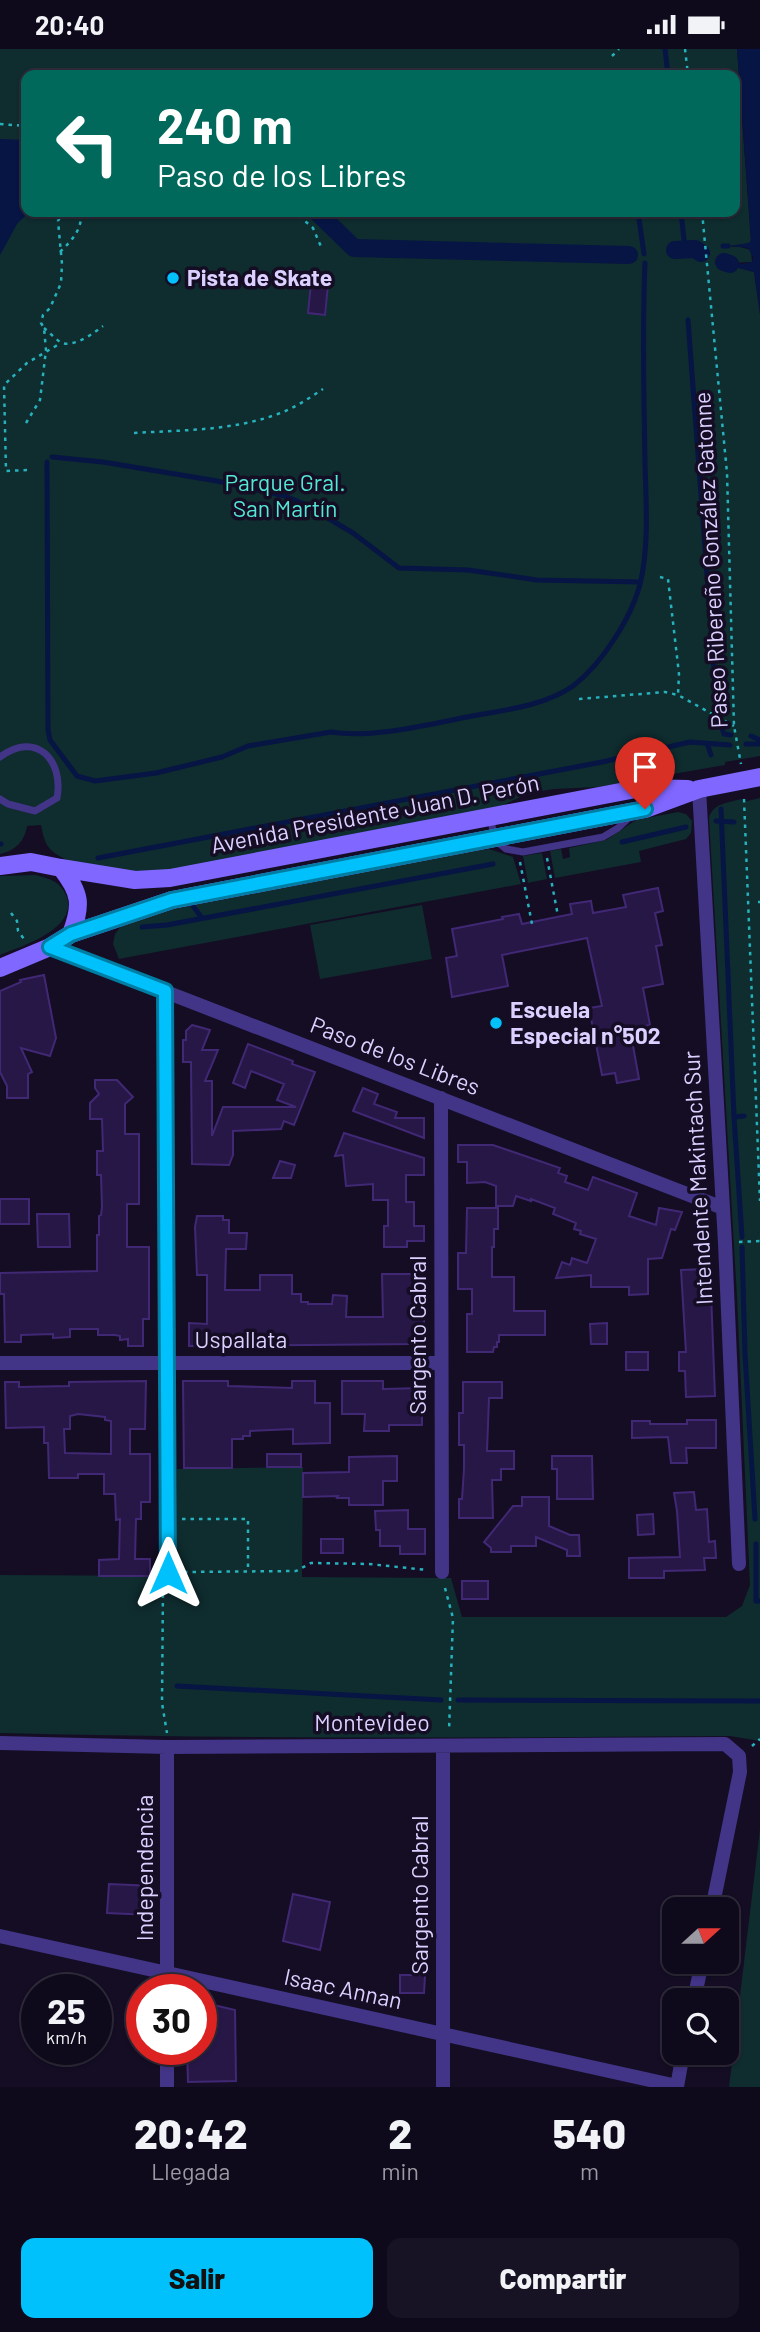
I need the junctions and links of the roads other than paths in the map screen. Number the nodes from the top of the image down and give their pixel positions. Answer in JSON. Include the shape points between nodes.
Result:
{"nodes":[{"id":1,"x":0,"y":757,"type":"edge"},
{"id":2,"x":752,"y":778,"type":"edge"},
{"id":3,"x":699,"y":789,"type":"junction"},
{"id":4,"x":0,"y":799,"type":"edge"},
{"id":5,"x":636,"y":810,"type":"junction"},
{"id":6,"x":490,"y":817,"type":"junction"},
{"id":7,"x":494,"y":839,"type":"junction"},
{"id":8,"x":1,"y":865,"type":"edge"},
{"id":9,"x":61,"y":869,"type":"junction"},
{"id":10,"x":71,"y":934,"type":"junction"},
{"id":11,"x":50,"y":947,"type":"junction"},
{"id":12,"x":0,"y":968,"type":"edge"},
{"id":13,"x":165,"y":991,"type":"junction"},
{"id":14,"x":441,"y":1098,"type":"junction"},
{"id":15,"x":723,"y":1207,"type":"junction"},
{"id":16,"x":166,"y":1362,"type":"junction"},
{"id":17,"x":0,"y":1363,"type":"edge"},
{"id":18,"x":441,"y":1363,"type":"junction"},
{"id":19,"x":739,"y":1564,"type":"dead end"},
{"id":20,"x":442,"y":1572,"type":"road end"},
{"id":21,"x":168,"y":1573,"type":"road end"},
{"id":22,"x":0,"y":1743,"type":"edge"},
{"id":23,"x":443,"y":1746,"type":"junction"},
{"id":24,"x":167,"y":1747,"type":"junction"},
{"id":25,"x":714,"y":1897,"type":"edge"},
{"id":26,"x":0,"y":1936,"type":"edge"},
{"id":27,"x":167,"y":1974,"type":"joint"},
{"id":28,"x":217,"y":1985,"type":"edge"},
{"id":29,"x":442,"y":2033,"type":"junction"},
{"id":30,"x":167,"y":2065,"type":"edge"},
{"id":31,"x":681,"y":2065,"type":"edge"},
{"id":32,"x":167,"y":2087,"type":"edge"},
{"id":33,"x":443,"y":2087,"type":"edge"},
{"id":34,"x":677,"y":2087,"type":"edge"}],
"edges":[{"from":1,"to":4,"type":"lane","via":[[16,748],[42,750],[58,772],[60,783],[57,799],[35,811]]},
{"from":2,"to":3,"type":"main road","name":"Avenida Presidente Juan D. Perón"},
{"from":3,"to":5,"type":"main road","name":"Avenida Presidente Juan D. Perón"},
{"from":3,"to":6,"type":"main road","name":"Avenida Presidente Juan D. Perón","via":[[641,788]]},
{"from":3,"to":15,"type":"street","name":"Intendente Makintach Sur"},
{"from":5,"to":7,"type":"main road","name":"Avenida Presidente Juan D. Perón"},
{"from":5,"to":7,"type":"lane","via":[[603,837],[518,852]]},
{"from":6,"to":7,"type":"lane"},
{"from":6,"to":9,"type":"main road","name":"Avenida Presidente Juan D. Perón","via":[[170,878],[135,880]]},
{"from":7,"to":10,"type":"main road","name":"Avenida Presidente Juan D. Perón","via":[[172,900]]},
{"from":8,"to":9,"type":"main road","name":"Avenida Presidente Juan D. Perón","via":[[31,862]]},
{"from":9,"to":10,"type":"main road","via":[[74,884],[79,900]]},
{"from":10,"to":11,"type":"main road","name":"Avenida Presidente Juan D. Perón"},
{"from":11,"to":12,"type":"main road","name":"Avenida Presidente Juan D. Perón"},
{"from":11,"to":13,"type":"street","name":"Paso de los Libres"},
{"from":13,"to":14,"type":"street","name":"Paso de los Libres"},
{"from":13,"to":16,"type":"street"},
{"from":14,"to":15,"type":"street","name":"Paso de los Libres"},
{"from":14,"to":18,"type":"street","name":"Sargento Cabral"},
{"from":15,"to":19,"type":"street","name":"Intendente Makintach Sur"},
{"from":16,"to":17,"type":"street","name":"Uspallata"},
{"from":16,"to":18,"type":"street","name":"Uspallata"},
{"from":16,"to":21,"type":"street"},
{"from":18,"to":20,"type":"street","name":"Sargento Cabral"},
{"from":22,"to":24,"type":"street","name":"Montevideo"},
{"from":23,"to":24,"type":"street","name":"Montevideo"},
{"from":23,"to":25,"type":"street","name":"Montevideo","via":[[725,1744],[739,1756],[740,1772]]},
{"from":23,"to":29,"type":"street","name":"Sargento Cabral"},
{"from":24,"to":27,"type":"street","name":"Independencia"},
{"from":26,"to":27,"type":"street","name":"Isaac Annan"},
{"from":28,"to":29,"type":"street","name":"Isaac Annan"},
{"from":29,"to":33,"type":"street","name":"Sargento Cabral"},
{"from":29,"to":34,"type":"street","name":"Isaac Annan"},
{"from":30,"to":32,"type":"street"},
{"from":31,"to":34,"type":"street"}]}
